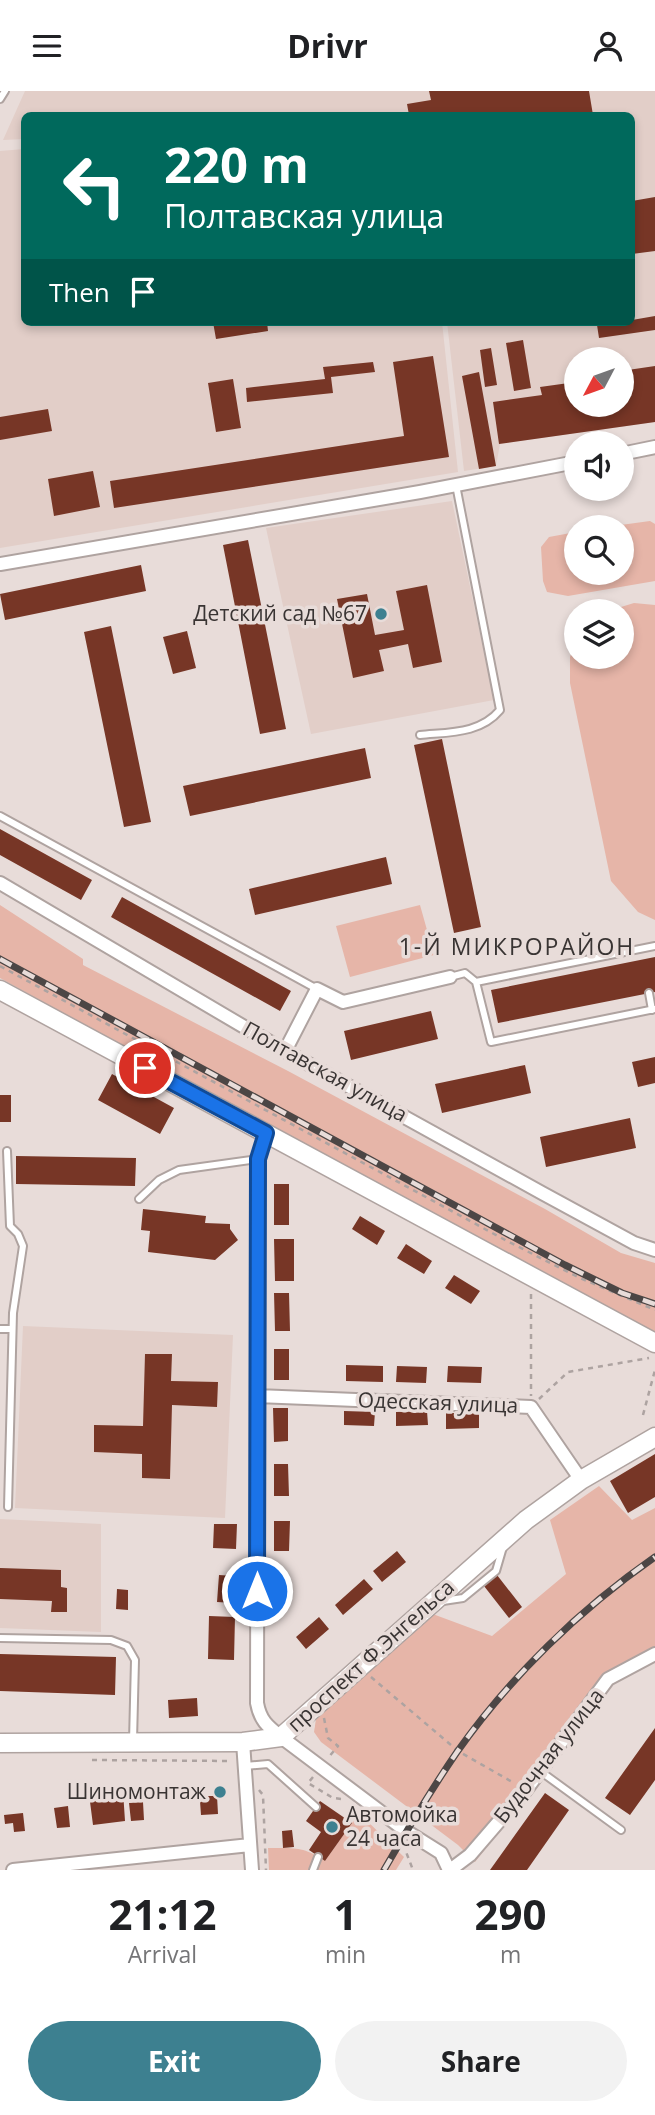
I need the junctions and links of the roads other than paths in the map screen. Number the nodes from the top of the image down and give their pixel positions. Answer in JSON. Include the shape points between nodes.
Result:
{"nodes":[{"id":1,"x":5,"y":91,"type":"edge"},
{"id":2,"x":0,"y":99,"type":"edge"},
{"id":3,"x":655,"y":447,"type":"edge"},
{"id":4,"x":634,"y":451,"type":"edge"},
{"id":5,"x":564,"y":464,"type":"edge"},
{"id":6,"x":456,"y":485,"type":"junction"},
{"id":7,"x":0,"y":564,"type":"edge"},
{"id":8,"x":420,"y":735,"type":"dead end"},
{"id":9,"x":0,"y":816,"type":"edge"},
{"id":10,"x":0,"y":883,"type":"edge"},
{"id":11,"x":655,"y":946,"type":"edge"},
{"id":12,"x":643,"y":949,"type":"junction"},
{"id":13,"x":645,"y":959,"type":"dead end"},
{"id":14,"x":450,"y":977,"type":"joint"},
{"id":15,"x":477,"y":982,"type":"junction"},
{"id":16,"x":317,"y":989,"type":"junction"},
{"id":17,"x":0,"y":990,"type":"edge"},
{"id":18,"x":649,"y":993,"type":"dead end"},
{"id":19,"x":653,"y":1009,"type":"edge"},
{"id":20,"x":285,"y":1051,"type":"junction"},
{"id":21,"x":266,"y":1133,"type":"junction"},
{"id":22,"x":7,"y":1151,"type":"dead end"},
{"id":23,"x":258,"y":1159,"type":"junction"},
{"id":24,"x":139,"y":1199,"type":"dead end"},
{"id":25,"x":655,"y":1250,"type":"edge"},
{"id":26,"x":0,"y":1329,"type":"edge"},
{"id":27,"x":12,"y":1329,"type":"junction"},
{"id":28,"x":655,"y":1343,"type":"edge"},
{"id":29,"x":257,"y":1396,"type":"junction"},
{"id":30,"x":655,"y":1437,"type":"edge"},
{"id":31,"x":0,"y":1467,"type":"edge"},
{"id":32,"x":9,"y":1468,"type":"junction"},
{"id":33,"x":581,"y":1480,"type":"junction"},
{"id":34,"x":8,"y":1507,"type":"dead end"},
{"id":35,"x":0,"y":1638,"type":"edge"},
{"id":36,"x":655,"y":1654,"type":"edge"},
{"id":37,"x":281,"y":1737,"type":"junction"},
{"id":38,"x":0,"y":1742,"type":"edge"},
{"id":39,"x":133,"y":1742,"type":"junction"},
{"id":40,"x":243,"y":1742,"type":"junction"},
{"id":41,"x":245,"y":1766,"type":"junction"},
{"id":42,"x":540,"y":1771,"type":"junction"},
{"id":43,"x":316,"y":1807,"type":"dead end"},
{"id":44,"x":621,"y":1830,"type":"dead end"},
{"id":45,"x":250,"y":1845,"type":"junction"},
{"id":46,"x":318,"y":1857,"type":"dead end"},
{"id":47,"x":13,"y":1870,"type":"edge"},
{"id":48,"x":252,"y":1870,"type":"edge"},
{"id":49,"x":313,"y":1870,"type":"edge"},
{"id":50,"x":450,"y":1870,"type":"edge"}],
"edges":[{"from":1,"to":2,"type":"lane"},
{"from":3,"to":4,"type":"street"},
{"from":5,"to":6,"type":"street"},
{"from":6,"to":7,"type":"street"},
{"from":6,"to":8,"type":"lane","via":[[500,710],[479,728]]},
{"from":9,"to":16,"type":"lane"},
{"from":10,"to":20,"type":"street","name":"Полтавская улица"},
{"from":11,"to":12,"type":"lane"},
{"from":12,"to":13,"type":"lane"},
{"from":12,"to":15,"type":"lane"},
{"from":14,"to":15,"type":"lane","via":[[465,973]]},
{"from":14,"to":16,"type":"street","via":[[343,1002]]},
{"from":15,"to":19,"type":"lane","via":[[491,1042]]},
{"from":16,"to":20,"type":"street"},
{"from":17,"to":21,"type":"street"},
{"from":18,"to":19,"type":"lane"},
{"from":20,"to":25,"type":"street","name":"Полтавская улица","via":[[634,1243]]},
{"from":21,"to":23,"type":"street"},
{"from":21,"to":28,"type":"street"},
{"from":22,"to":27,"type":"lane","via":[[10,1226],[23,1245]]},
{"from":23,"to":24,"type":"lane","via":[[179,1170],[159,1179]]},
{"from":23,"to":29,"type":"street"},
{"from":26,"to":27,"type":"lane"},
{"from":27,"to":32,"type":"lane"},
{"from":29,"to":33,"type":"street","name":"Одесская улица","via":[[531,1407]]},
{"from":29,"to":37,"type":"street","via":[[257,1703],[259,1716]]},
{"from":30,"to":33,"type":"street","name":"проспект Ф.Энгельса"},
{"from":31,"to":32,"type":"lane"},
{"from":32,"to":34,"type":"lane"},
{"from":33,"to":37,"type":"street","name":"проспект Ф.Энгельса","via":[[506,1538]]},
{"from":35,"to":39,"type":"lane","via":[[111,1640],[127,1646],[135,1660]]},
{"from":36,"to":42,"type":"street","name":"Будочная улица","via":[[608,1679]]},
{"from":37,"to":40,"type":"street","name":"проспект Ф.Энгельса"},
{"from":37,"to":50,"type":"street","via":[[441,1853]]},
{"from":38,"to":39,"type":"street","name":"проспект Ф.Энгельса"},
{"from":39,"to":40,"type":"street","name":"проспект Ф.Энгельса"},
{"from":40,"to":41,"type":"street"},
{"from":41,"to":43,"type":"lane","via":[[268,1764]]},
{"from":41,"to":45,"type":"street"},
{"from":42,"to":44,"type":"lane"},
{"from":42,"to":50,"type":"street","name":"Будочная улица","via":[[470,1855]]},
{"from":45,"to":47,"type":"street"},
{"from":45,"to":48,"type":"street"},
{"from":46,"to":49,"type":"lane"}]}
